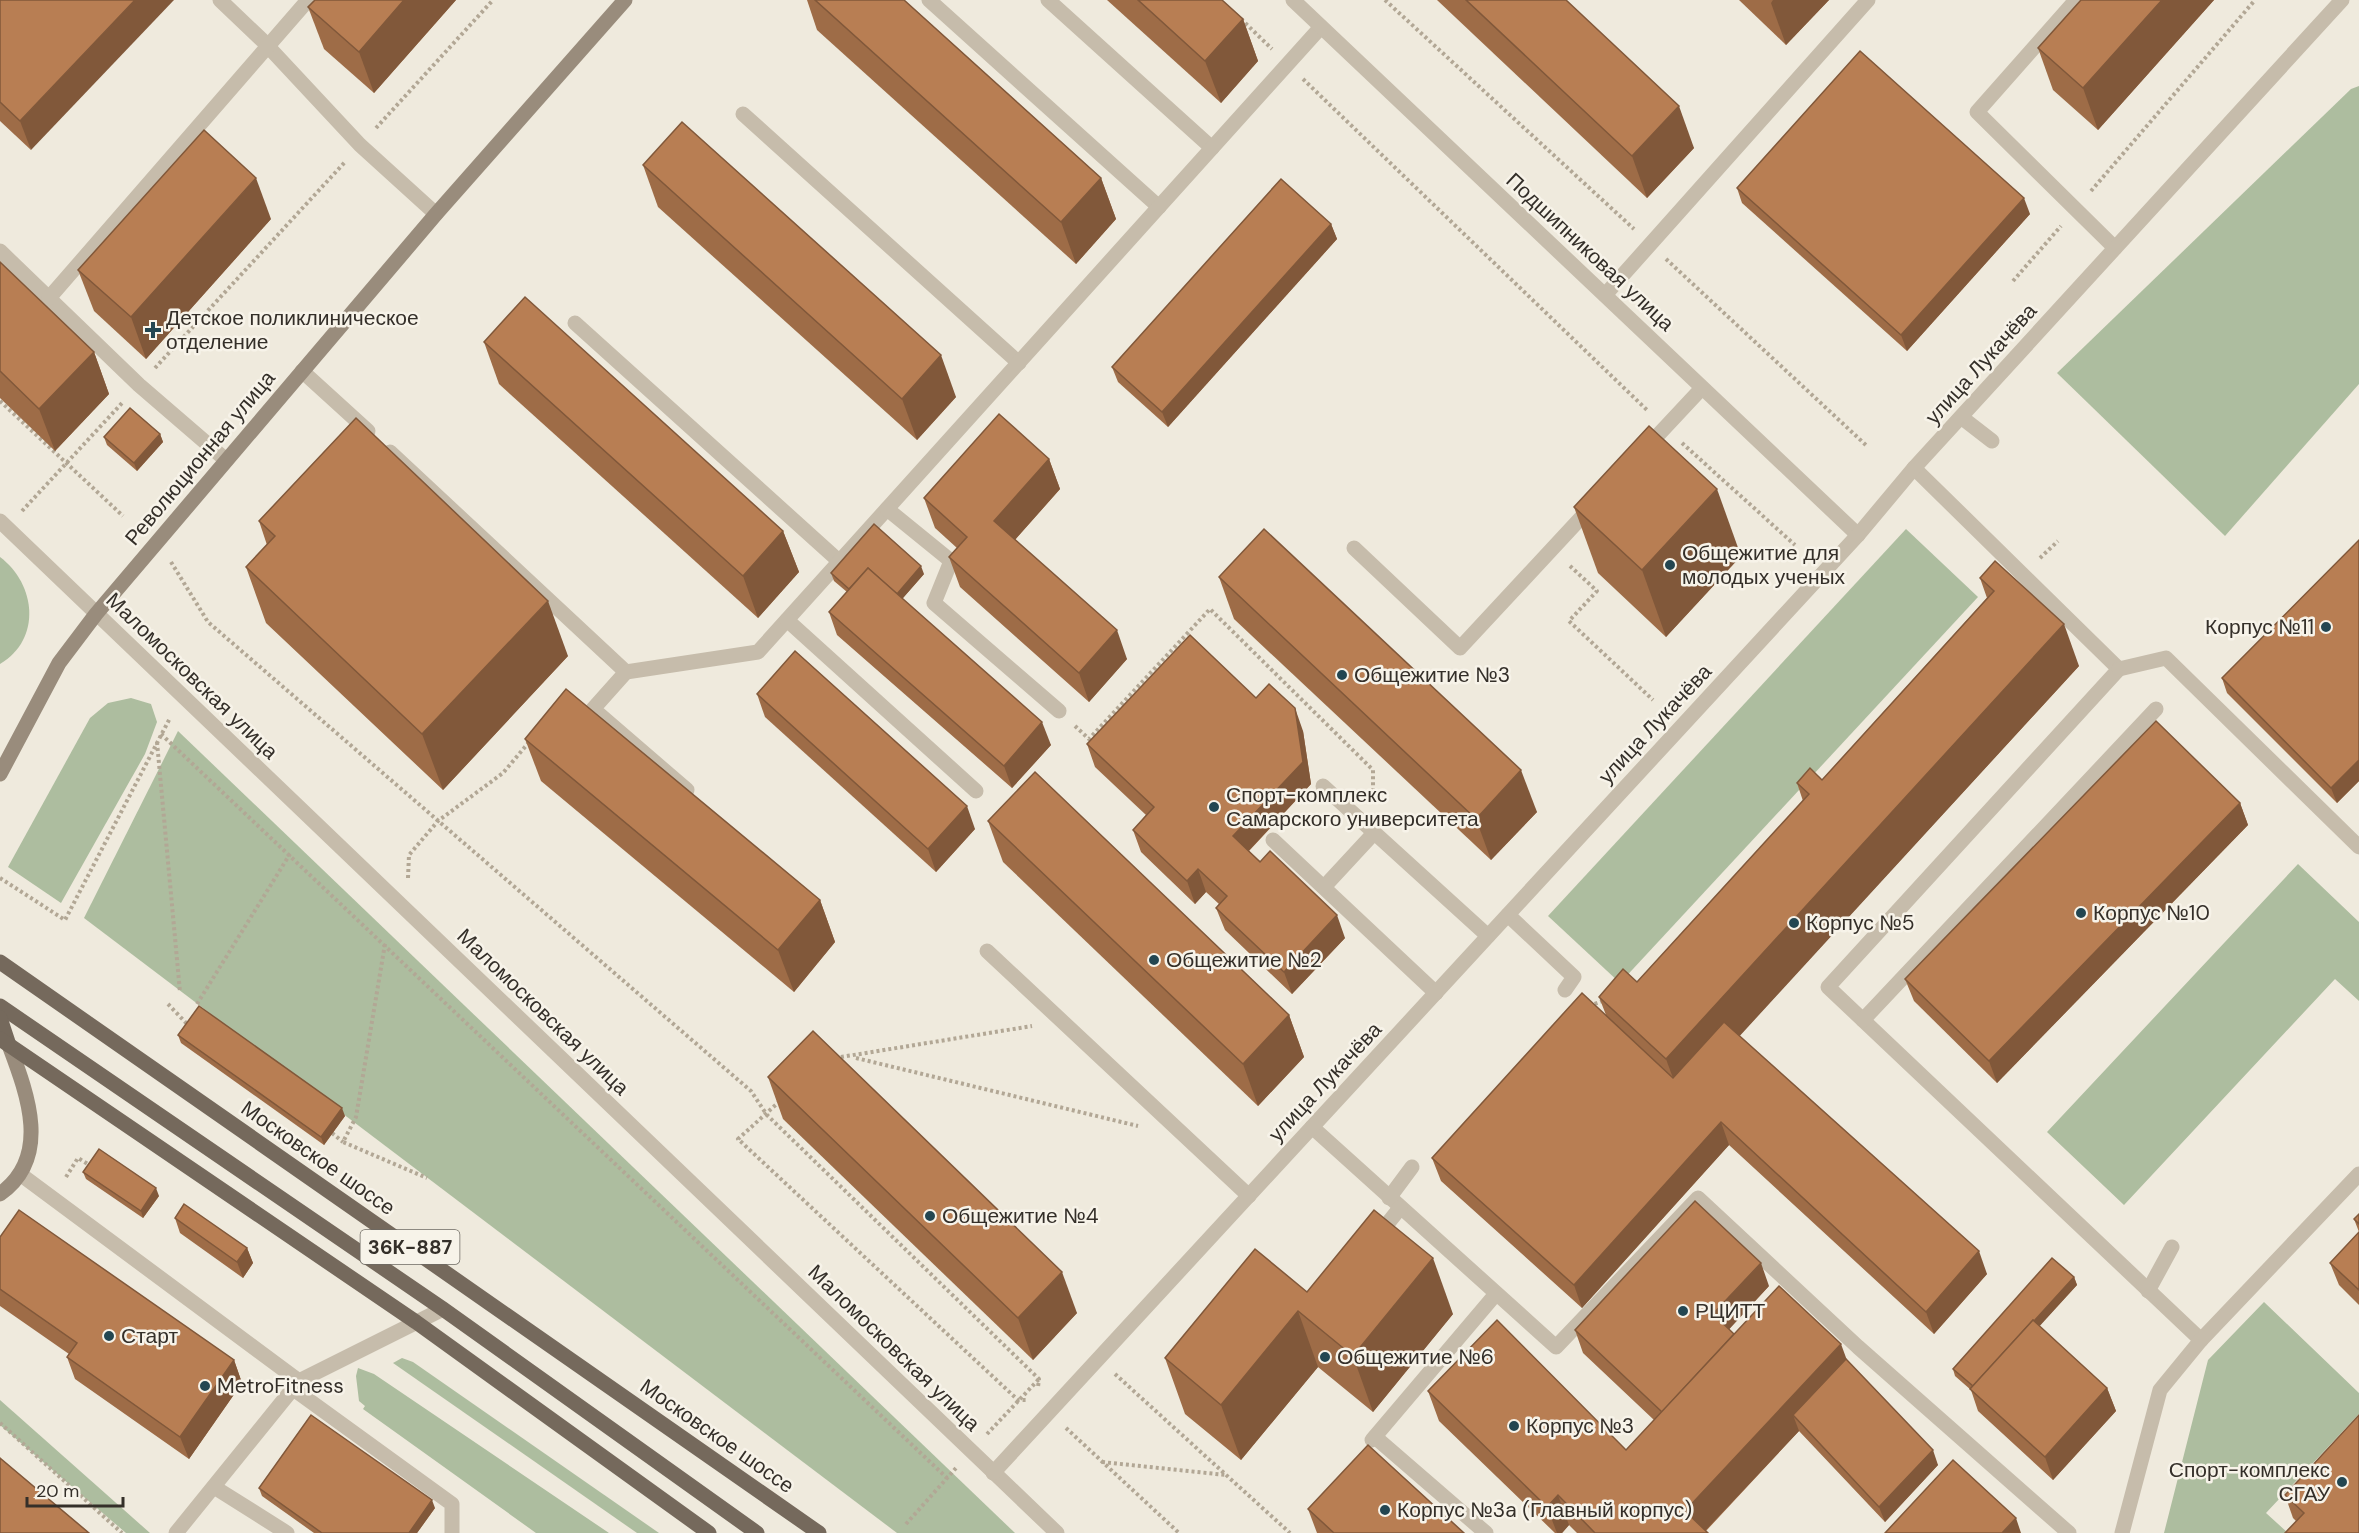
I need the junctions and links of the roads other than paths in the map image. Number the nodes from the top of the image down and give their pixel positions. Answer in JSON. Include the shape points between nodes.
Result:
{"nodes":[{"id":1,"x":220,"y":0,"type":"edge"},
{"id":2,"x":308,"y":0,"type":"edge"},
{"id":3,"x":625,"y":0,"type":"edge"},
{"id":4,"x":929,"y":0,"type":"edge"},
{"id":5,"x":1048,"y":0,"type":"edge"},
{"id":6,"x":1293,"y":0,"type":"edge"},
{"id":7,"x":1868,"y":0,"type":"edge"},
{"id":8,"x":2076,"y":0,"type":"edge"},
{"id":9,"x":2342,"y":0,"type":"edge"},
{"id":10,"x":1322,"y":27,"type":"junction"},
{"id":11,"x":267,"y":45,"type":"junction"},
{"id":12,"x":743,"y":114,"type":"dead end"},
{"id":13,"x":1212,"y":148,"type":"junction"},
{"id":14,"x":1159,"y":207,"type":"junction"},
{"id":15,"x":436,"y":214,"type":"junction"},
{"id":16,"x":2115,"y":248,"type":"junction"},
{"id":17,"x":0,"y":251,"type":"edge"},
{"id":18,"x":1605,"y":295,"type":"junction"},
{"id":19,"x":49,"y":298,"type":"junction"},
{"id":20,"x":575,"y":323,"type":"dead end"},
{"id":21,"x":1019,"y":363,"type":"junction"},
{"id":22,"x":302,"y":371,"type":"junction"},
{"id":23,"x":1702,"y":388,"type":"junction"},
{"id":24,"x":1961,"y":417,"type":"junction"},
{"id":25,"x":1992,"y":441,"type":"dead end"},
{"id":26,"x":226,"y":460,"type":"junction"},
{"id":27,"x":1631,"y":464,"type":"edge"},
{"id":28,"x":1914,"y":468,"type":"junction"},
{"id":29,"x":1599,"y":498,"type":"edge"},
{"id":30,"x":887,"y":509,"type":"junction"},
{"id":31,"x":3,"y":524,"type":"edge"},
{"id":32,"x":1858,"y":535,"type":"junction"},
{"id":33,"x":1354,"y":548,"type":"dead end"},
{"id":34,"x":840,"y":562,"type":"junction"},
{"id":35,"x":96,"y":614,"type":"junction"},
{"id":36,"x":787,"y":620,"type":"junction"},
{"id":37,"x":2119,"y":669,"type":"junction"},
{"id":38,"x":626,"y":672,"type":"junction"},
{"id":39,"x":2156,"y":709,"type":"dead end"},
{"id":40,"x":1059,"y":711,"type":"road end"},
{"id":41,"x":0,"y":774,"type":"edge"},
{"id":42,"x":1323,"y":786,"type":"dead end"},
{"id":43,"x":976,"y":791,"type":"dead end"},
{"id":44,"x":700,"y":801,"type":"edge"},
{"id":45,"x":1374,"y":832,"type":"junction"},
{"id":46,"x":1273,"y":840,"type":"dead end"},
{"id":47,"x":2357,"y":842,"type":"edge"},
{"id":48,"x":1324,"y":888,"type":"junction"},
{"id":49,"x":1508,"y":915,"type":"junction"},
{"id":50,"x":1488,"y":936,"type":"junction"},
{"id":51,"x":987,"y":951,"type":"dead end"},
{"id":52,"x":0,"y":962,"type":"edge"},
{"id":53,"x":1565,"y":990,"type":"dead end"},
{"id":54,"x":1436,"y":993,"type":"junction"},
{"id":55,"x":0,"y":1006,"type":"edge"},
{"id":56,"x":0,"y":1018,"type":"edge"},
{"id":57,"x":1863,"y":1020,"type":"junction"},
{"id":58,"x":5,"y":1042,"type":"edge"},
{"id":59,"x":1312,"y":1127,"type":"junction"},
{"id":60,"x":1412,"y":1167,"type":"dead end"},
{"id":61,"x":20,"y":1174,"type":"junction"},
{"id":62,"x":2359,"y":1174,"type":"edge"},
{"id":63,"x":0,"y":1194,"type":"edge"},
{"id":64,"x":1249,"y":1196,"type":"junction"},
{"id":65,"x":1395,"y":1203,"type":"junction"},
{"id":66,"x":2172,"y":1247,"type":"dead end"},
{"id":67,"x":1366,"y":1250,"type":"edge"},
{"id":68,"x":2148,"y":1292,"type":"junction"},
{"id":69,"x":1495,"y":1295,"type":"junction"},
{"id":70,"x":443,"y":1309,"type":"junction"},
{"id":71,"x":416,"y":1322,"type":"junction"},
{"id":72,"x":2200,"y":1340,"type":"junction"},
{"id":73,"x":296,"y":1384,"type":"junction"},
{"id":74,"x":993,"y":1473,"type":"junction"},
{"id":75,"x":214,"y":1487,"type":"junction"},
{"id":76,"x":452,"y":1504,"type":"junction"},
{"id":77,"x":176,"y":1533,"type":"edge"},
{"id":78,"x":287,"y":1533,"type":"edge"},
{"id":79,"x":452,"y":1533,"type":"edge"},
{"id":80,"x":462,"y":1533,"type":"edge"},
{"id":81,"x":709,"y":1533,"type":"edge"},
{"id":82,"x":757,"y":1533,"type":"edge"},
{"id":83,"x":819,"y":1533,"type":"edge"},
{"id":84,"x":1057,"y":1533,"type":"edge"},
{"id":85,"x":1486,"y":1533,"type":"edge"},
{"id":86,"x":2069,"y":1533,"type":"edge"},
{"id":87,"x":2122,"y":1533,"type":"edge"}],
"edges":[{"from":1,"to":11,"type":"street"},
{"from":2,"to":11,"type":"street"},
{"from":3,"to":15,"type":"main road","name":"Революционная улица"},
{"from":4,"to":14,"type":"street"},
{"from":5,"to":13,"type":"street"},
{"from":6,"to":10,"type":"street","name":"Подшипниковая улица"},
{"from":7,"to":18,"type":"street"},
{"from":8,"to":16,"type":"street","via":[[1977,111]]},
{"from":9,"to":16,"type":"street","name":"улица Лукачёва"},
{"from":10,"to":13,"type":"street"},
{"from":10,"to":18,"type":"street","name":"Подшипниковая улица"},
{"from":11,"to":15,"type":"street","via":[[360,145]]},
{"from":11,"to":19,"type":"street"},
{"from":12,"to":21,"type":"street"},
{"from":13,"to":14,"type":"street"},
{"from":14,"to":21,"type":"street"},
{"from":15,"to":22,"type":"main road","name":"Революционная улица"},
{"from":16,"to":24,"type":"street","name":"улица Лукачёва"},
{"from":17,"to":19,"type":"street"},
{"from":18,"to":23,"type":"street","name":"Подшипниковая улица"},
{"from":19,"to":26,"type":"street","via":[[139,385]]},
{"from":20,"to":34,"type":"street"},
{"from":21,"to":30,"type":"street"},
{"from":22,"to":26,"type":"main road","name":"Революционная улица"},
{"from":22,"to":38,"type":"street"},
{"from":23,"to":27,"type":"street"},
{"from":23,"to":32,"type":"street","name":"Подшипниковая улица"},
{"from":24,"to":25,"type":"street"},
{"from":24,"to":28,"type":"street","name":"улица Лукачёва"},
{"from":26,"to":35,"type":"main road","name":"Революционная улица"},
{"from":28,"to":32,"type":"street","name":"улица Лукачёва"},
{"from":28,"to":37,"type":"street"},
{"from":29,"to":33,"type":"street","via":[[1460,648]]},
{"from":30,"to":34,"type":"street"},
{"from":30,"to":40,"type":"street","via":[[951,561],[934,603]]},
{"from":31,"to":35,"type":"street","name":"Маломосковская улица"},
{"from":32,"to":49,"type":"street","name":"улица Лукачёва"},
{"from":34,"to":36,"type":"street"},
{"from":35,"to":41,"type":"main road","name":"Революционная улица","via":[[60,663]]},
{"from":35,"to":74,"type":"street","name":"Маломосковская улица"},
{"from":36,"to":38,"type":"street","via":[[758,652]]},
{"from":36,"to":43,"type":"street"},
{"from":37,"to":47,"type":"street","via":[[2166,658]]},
{"from":37,"to":57,"type":"street","via":[[1828,987]]},
{"from":38,"to":44,"type":"street","via":[[593,709]]},
{"from":39,"to":57,"type":"street"},
{"from":42,"to":45,"type":"street"},
{"from":45,"to":48,"type":"street"},
{"from":45,"to":50,"type":"street"},
{"from":46,"to":48,"type":"street"},
{"from":48,"to":54,"type":"street"},
{"from":49,"to":50,"type":"street","name":"улица Лукачёва"},
{"from":49,"to":53,"type":"street","via":[[1574,977]]},
{"from":50,"to":54,"type":"street","name":"улица Лукачёва"},
{"from":51,"to":64,"type":"street"},
{"from":52,"to":83,"type":"main road","name":"Московское шоссе","number":"36К-887"},
{"from":54,"to":59,"type":"street","name":"улица Лукачёва"},
{"from":55,"to":70,"type":"main road","number":"36К-887"},
{"from":56,"to":58,"type":"main road"},
{"from":57,"to":68,"type":"street"},
{"from":58,"to":61,"type":"main road","via":[[28,1096],[32,1119],[32,1140]]},
{"from":58,"to":71,"type":"main road","number":"36К-887"},
{"from":59,"to":64,"type":"street","name":"улица Лукачёва"},
{"from":59,"to":65,"type":"street"},
{"from":60,"to":65,"type":"street"},
{"from":61,"to":63,"type":"main road"},
{"from":61,"to":73,"type":"street"},
{"from":62,"to":72,"type":"street"},
{"from":64,"to":74,"type":"street","name":"улица Лукачёва"},
{"from":65,"to":67,"type":"street"},
{"from":65,"to":69,"type":"street"},
{"from":66,"to":68,"type":"street"},
{"from":68,"to":72,"type":"street"},
{"from":69,"to":85,"type":"street","via":[[1373,1438]]},
{"from":69,"to":86,"type":"street","via":[[1556,1347],[1698,1198],[1858,1347]]},
{"from":70,"to":71,"type":"street"},
{"from":70,"to":82,"type":"main road","number":"36К-887"},
{"from":71,"to":73,"type":"street"},
{"from":71,"to":81,"type":"main road","number":"36К-887"},
{"from":72,"to":87,"type":"street","via":[[2160,1390]]},
{"from":73,"to":75,"type":"street"},
{"from":73,"to":76,"type":"street"},
{"from":74,"to":84,"type":"street","name":"Маломосковская улица"},
{"from":75,"to":77,"type":"street"},
{"from":75,"to":78,"type":"street"},
{"from":76,"to":79,"type":"street"},
{"from":76,"to":80,"type":"street"}]}
